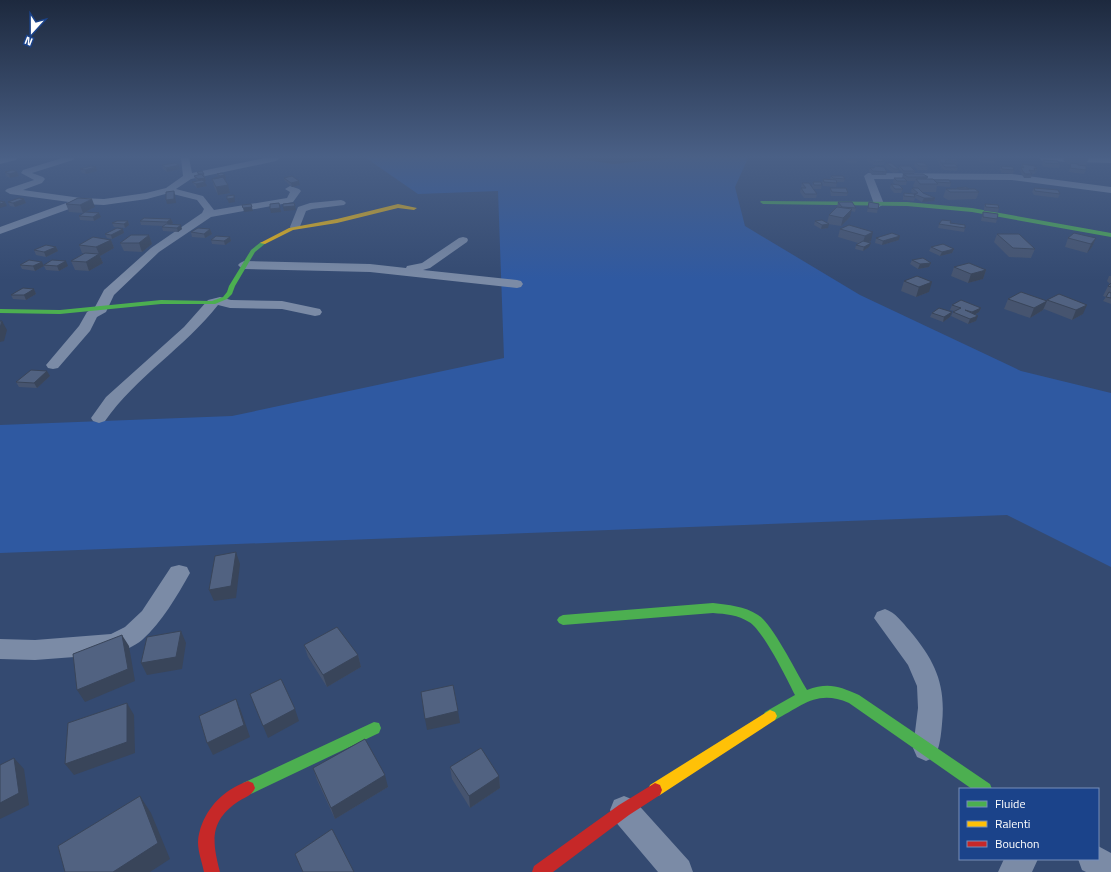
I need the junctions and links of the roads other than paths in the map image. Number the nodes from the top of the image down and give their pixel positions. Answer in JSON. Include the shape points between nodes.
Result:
{"nodes":[{"id":1,"x":59,"y":199,"type":"edge"},
{"id":2,"x":132,"y":199,"type":"edge"},
{"id":3,"x":201,"y":199,"type":"edge"},
{"id":4,"x":291,"y":199,"type":"edge"},
{"id":5,"x":877,"y":199,"type":"edge"},
{"id":6,"x":81,"y":201,"type":"junction"},
{"id":7,"x":763,"y":202,"type":"dead end"},
{"id":8,"x":341,"y":203,"type":"dead end"},
{"id":9,"x":879,"y":204,"type":"junction"},
{"id":10,"x":414,"y":208,"type":"dead end"},
{"id":11,"x":207,"y":215,"type":"junction"},
{"id":12,"x":295,"y":227,"type":"junction"},
{"id":13,"x":0,"y":231,"type":"edge"},
{"id":14,"x":1111,"y":235,"type":"edge"},
{"id":15,"x":463,"y":240,"type":"dead end"},
{"id":16,"x":244,"y":265,"type":"junction"},
{"id":17,"x":403,"y":271,"type":"junction"},
{"id":18,"x":517,"y":284,"type":"dead end"},
{"id":19,"x":217,"y":302,"type":"junction"},
{"id":20,"x":101,"y":309,"type":"junction"},
{"id":21,"x":0,"y":311,"type":"edge"},
{"id":22,"x":315,"y":312,"type":"dead end"},
{"id":23,"x":53,"y":365,"type":"dead end"},
{"id":24,"x":100,"y":418,"type":"dead end"},
{"id":25,"x":179,"y":573,"type":"dead end"},
{"id":26,"x":885,"y":618,"type":"dead end"},
{"id":27,"x":563,"y":620,"type":"dead end"},
{"id":28,"x":0,"y":649,"type":"edge"},
{"id":29,"x":804,"y":698,"type":"junction"},
{"id":30,"x":374,"y":728,"type":"dead end"},
{"id":31,"x":926,"y":748,"type":"junction"},
{"id":32,"x":985,"y":788,"type":"edge"},
{"id":33,"x":624,"y":810,"type":"junction"},
{"id":34,"x":1022,"y":860,"type":"edge"},
{"id":35,"x":1094,"y":860,"type":"edge"},
{"id":36,"x":1111,"y":870,"type":"edge"},
{"id":37,"x":212,"y":872,"type":"edge"},
{"id":38,"x":540,"y":872,"type":"edge"},
{"id":39,"x":678,"y":872,"type":"edge"},
{"id":40,"x":1013,"y":872,"type":"edge"}],
"edges":[{"from":1,"to":6,"type":"street"},
{"from":2,"to":6,"type":"street","via":[[104,202]]},
{"from":3,"to":11,"type":"street","via":[[208,209]]},
{"from":4,"to":11,"type":"street"},
{"from":5,"to":9,"type":"street"},
{"from":6,"to":13,"type":"street"},
{"from":7,"to":9,"type":"street"},
{"from":8,"to":12,"type":"street","via":[[302,209]]},
{"from":9,"to":14,"type":"street","via":[[972,210]]},
{"from":10,"to":12,"type":"street","via":[[398,206],[333,222]]},
{"from":11,"to":20,"type":"street","via":[[155,250],[108,293]]},
{"from":12,"to":16,"type":"street","via":[[266,241]]},
{"from":15,"to":17,"type":"street","via":[[426,266]]},
{"from":16,"to":17,"type":"street","via":[[334,266]]},
{"from":16,"to":19,"type":"street","via":[[230,293]]},
{"from":17,"to":18,"type":"street"},
{"from":19,"to":20,"type":"street","via":[[161,302]]},
{"from":19,"to":22,"type":"street","via":[[282,305]]},
{"from":19,"to":24,"type":"street","via":[[112,400]]},
{"from":20,"to":21,"type":"street","via":[[41,313]]},
{"from":20,"to":23,"type":"street","via":[[92,315],[86,328]]},
{"from":25,"to":28,"type":"street","via":[[150,617],[133,634],[114,644],[35,650]]},
{"from":26,"to":31,"type":"street","via":[[908,645],[929,687]]},
{"from":27,"to":29,"type":"street","via":[[713,608],[738,611],[755,620],[770,638]]},
{"from":29,"to":31,"type":"street","via":[[824,691],[848,697]]},
{"from":29,"to":33,"type":"street","via":[[768,717]]},
{"from":30,"to":37,"type":"street","via":[[232,795],[215,813],[206,839]]},
{"from":31,"to":32,"type":"street"},
{"from":33,"to":38,"type":"street"},
{"from":33,"to":39,"type":"street"},
{"from":34,"to":40,"type":"street"},
{"from":35,"to":36,"type":"street"}]}
